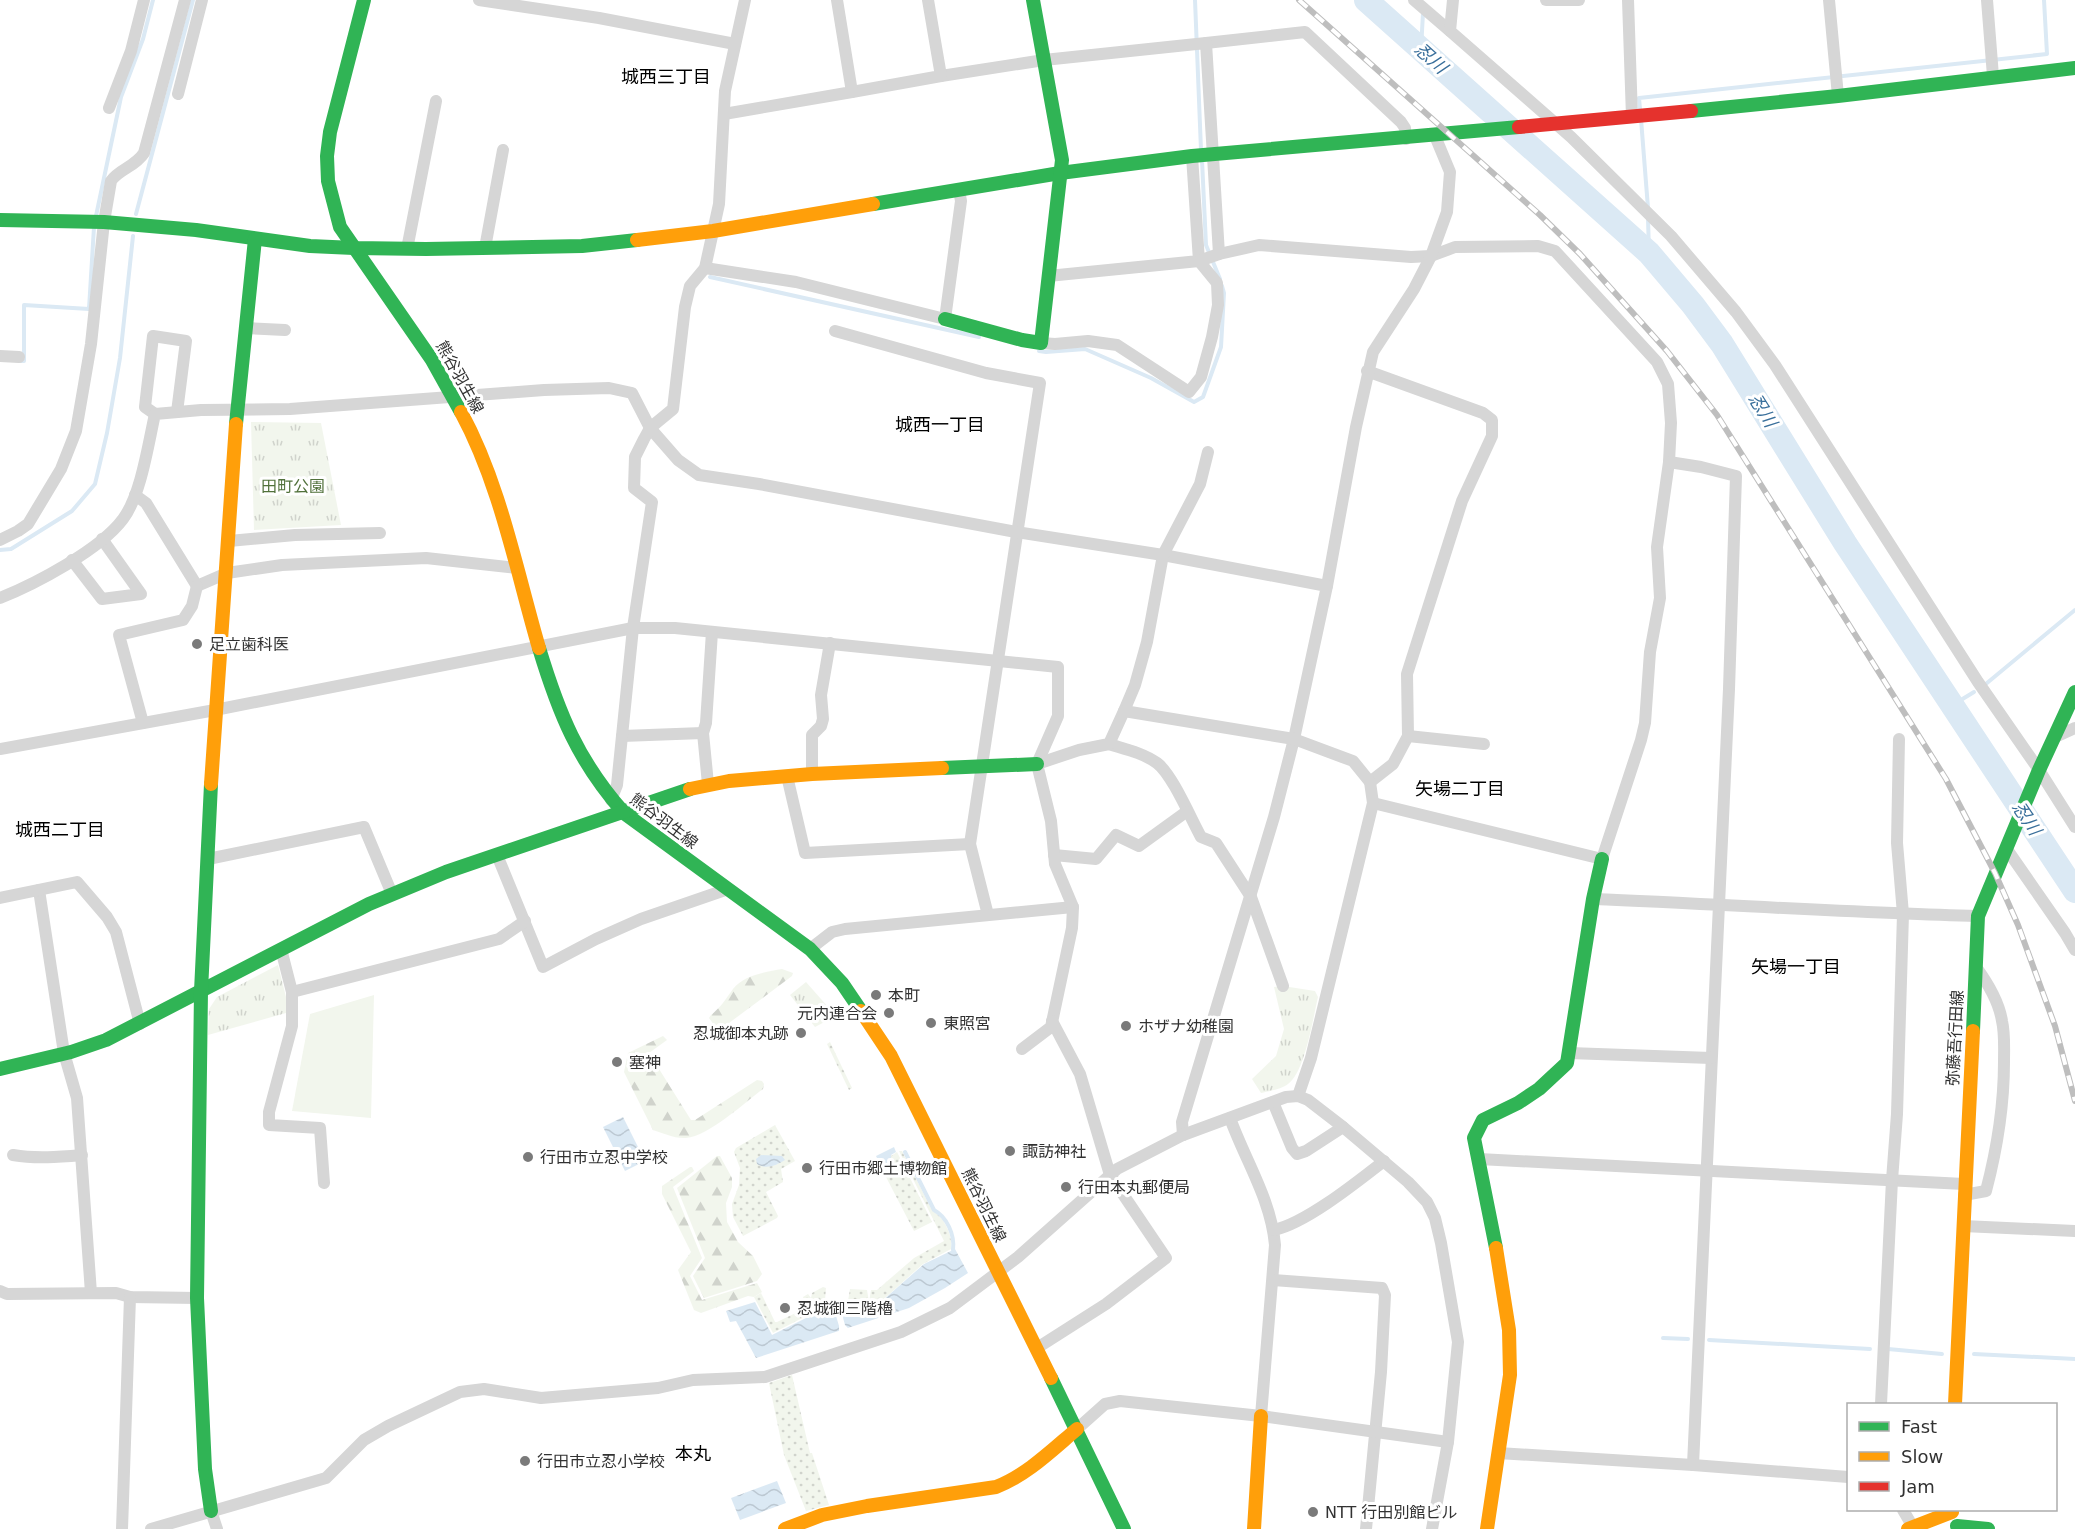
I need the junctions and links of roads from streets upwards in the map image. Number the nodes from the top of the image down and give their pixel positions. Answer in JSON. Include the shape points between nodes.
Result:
{"nodes":[{"id":1,"x":144,"y":0,"type":"edge"},
{"id":2,"x":185,"y":0,"type":"edge"},
{"id":3,"x":202,"y":0,"type":"edge"},
{"id":4,"x":364,"y":0,"type":"edge"},
{"id":5,"x":479,"y":0,"type":"edge"},
{"id":6,"x":745,"y":0,"type":"edge"},
{"id":7,"x":837,"y":0,"type":"edge"},
{"id":8,"x":928,"y":0,"type":"edge"},
{"id":9,"x":1033,"y":0,"type":"edge"},
{"id":10,"x":1414,"y":0,"type":"edge"},
{"id":11,"x":1453,"y":0,"type":"edge"},
{"id":12,"x":1546,"y":0,"type":"edge"},
{"id":13,"x":1579,"y":0,"type":"edge"},
{"id":14,"x":1628,"y":0,"type":"edge"},
{"id":15,"x":1829,"y":0,"type":"edge"},
{"id":16,"x":1987,"y":0,"type":"edge"},
{"id":17,"x":1450,"y":31,"type":"junction"},
{"id":18,"x":730,"y":43,"type":"junction"},
{"id":19,"x":1206,"y":43,"type":"junction"},
{"id":20,"x":1044,"y":60,"type":"junction"},
{"id":21,"x":2075,"y":68,"type":"edge"},
{"id":22,"x":941,"y":76,"type":"junction"},
{"id":23,"x":1993,"y":76,"type":"junction"},
{"id":24,"x":852,"y":92,"type":"junction"},
{"id":25,"x":178,"y":94,"type":"dead end"},
{"id":26,"x":1838,"y":96,"type":"junction"},
{"id":27,"x":436,"y":101,"type":"dead end"},
{"id":28,"x":109,"y":108,"type":"dead end"},
{"id":29,"x":724,"y":114,"type":"junction"},
{"id":30,"x":1632,"y":117,"type":"junction"},
{"id":31,"x":1552,"y":125,"type":"junction"},
{"id":32,"x":1435,"y":136,"type":"junction"},
{"id":33,"x":1406,"y":139,"type":"junction"},
{"id":34,"x":504,"y":150,"type":"dead end"},
{"id":35,"x":1212,"y":154,"type":"junction"},
{"id":36,"x":1192,"y":156,"type":"junction"},
{"id":37,"x":1059,"y":173,"type":"junction"},
{"id":38,"x":959,"y":190,"type":"junction"},
{"id":39,"x":0,"y":220,"type":"edge"},
{"id":40,"x":98,"y":221,"type":"junction"},
{"id":41,"x":713,"y":231,"type":"junction"},
{"id":42,"x":255,"y":239,"type":"junction"},
{"id":43,"x":484,"y":248,"type":"junction"},
{"id":44,"x":354,"y":249,"type":"junction"},
{"id":45,"x":407,"y":249,"type":"junction"},
{"id":46,"x":1219,"y":254,"type":"junction"},
{"id":47,"x":1431,"y":256,"type":"junction"},
{"id":48,"x":1199,"y":261,"type":"junction"},
{"id":49,"x":705,"y":268,"type":"junction"},
{"id":50,"x":1048,"y":276,"type":"junction"},
{"id":51,"x":945,"y":320,"type":"junction"},
{"id":52,"x":246,"y":328,"type":"junction"},
{"id":53,"x":285,"y":330,"type":"dead end"},
{"id":54,"x":835,"y":331,"type":"dead end"},
{"id":55,"x":1041,"y":343,"type":"junction"},
{"id":56,"x":0,"y":356,"type":"edge"},
{"id":57,"x":19,"y":357,"type":"dead end"},
{"id":58,"x":1367,"y":371,"type":"junction"},
{"id":59,"x":455,"y":398,"type":"junction"},
{"id":60,"x":237,"y":410,"type":"junction"},
{"id":61,"x":177,"y":412,"type":"junction"},
{"id":62,"x":155,"y":414,"type":"junction"},
{"id":63,"x":650,"y":428,"type":"junction"},
{"id":64,"x":1208,"y":452,"type":"dead end"},
{"id":65,"x":1669,"y":462,"type":"junction"},
{"id":66,"x":135,"y":495,"type":"junction"},
{"id":67,"x":1016,"y":532,"type":"junction"},
{"id":68,"x":380,"y":533,"type":"dead end"},
{"id":69,"x":102,"y":539,"type":"junction"},
{"id":70,"x":0,"y":540,"type":"edge"},
{"id":71,"x":229,"y":541,"type":"junction"},
{"id":72,"x":1163,"y":555,"type":"junction"},
{"id":73,"x":72,"y":560,"type":"junction"},
{"id":74,"x":517,"y":568,"type":"junction"},
{"id":75,"x":226,"y":573,"type":"junction"},
{"id":76,"x":197,"y":586,"type":"junction"},
{"id":77,"x":1327,"y":586,"type":"junction"},
{"id":78,"x":0,"y":598,"type":"edge"},
{"id":79,"x":633,"y":628,"type":"junction"},
{"id":80,"x":712,"y":632,"type":"junction"},
{"id":81,"x":831,"y":643,"type":"junction"},
{"id":82,"x":539,"y":648,"type":"junction"},
{"id":83,"x":998,"y":660,"type":"junction"},
{"id":84,"x":2075,"y":692,"type":"edge"},
{"id":85,"x":215,"y":710,"type":"junction"},
{"id":86,"x":1124,"y":711,"type":"junction"},
{"id":87,"x":143,"y":723,"type":"junction"},
{"id":88,"x":2075,"y":728,"type":"edge"},
{"id":89,"x":704,"y":733,"type":"junction"},
{"id":90,"x":622,"y":736,"type":"junction"},
{"id":91,"x":1408,"y":736,"type":"junction"},
{"id":92,"x":2055,"y":737,"type":"junction"},
{"id":93,"x":1899,"y":739,"type":"dead end"},
{"id":94,"x":1294,"y":740,"type":"junction"},
{"id":95,"x":1108,"y":744,"type":"junction"},
{"id":96,"x":1484,"y":744,"type":"dead end"},
{"id":97,"x":0,"y":749,"type":"edge"},
{"id":98,"x":1037,"y":764,"type":"junction"},
{"id":99,"x":982,"y":767,"type":"junction"},
{"id":100,"x":812,"y":774,"type":"junction"},
{"id":101,"x":2038,"y":774,"type":"junction"},
{"id":102,"x":787,"y":776,"type":"junction"},
{"id":103,"x":1370,"y":782,"type":"junction"},
{"id":104,"x":708,"y":784,"type":"junction"},
{"id":105,"x":611,"y":800,"type":"junction"},
{"id":106,"x":1373,"y":803,"type":"junction"},
{"id":107,"x":1186,"y":812,"type":"junction"},
{"id":108,"x":624,"y":813,"type":"junction"},
{"id":109,"x":2075,"y":827,"type":"edge"},
{"id":110,"x":970,"y":844,"type":"junction"},
{"id":111,"x":2007,"y":845,"type":"junction"},
{"id":112,"x":497,"y":855,"type":"junction"},
{"id":113,"x":1054,"y":855,"type":"junction"},
{"id":114,"x":208,"y":859,"type":"junction"},
{"id":115,"x":1602,"y":859,"type":"junction"},
{"id":116,"x":728,"y":889,"type":"junction"},
{"id":117,"x":39,"y":890,"type":"junction"},
{"id":118,"x":392,"y":894,"type":"junction"},
{"id":119,"x":1251,"y":897,"type":"junction"},
{"id":120,"x":0,"y":898,"type":"edge"},
{"id":121,"x":1593,"y":899,"type":"junction"},
{"id":122,"x":1718,"y":903,"type":"junction"},
{"id":123,"x":1073,"y":907,"type":"junction"},
{"id":124,"x":988,"y":915,"type":"junction"},
{"id":125,"x":1903,"y":915,"type":"junction"},
{"id":126,"x":1978,"y":916,"type":"junction"},
{"id":127,"x":525,"y":921,"type":"junction"},
{"id":128,"x":281,"y":949,"type":"junction"},
{"id":129,"x":810,"y":949,"type":"junction"},
{"id":130,"x":2075,"y":950,"type":"edge"},
{"id":131,"x":1976,"y":967,"type":"junction"},
{"id":132,"x":1283,"y":986,"type":"dead end"},
{"id":133,"x":201,"y":991,"type":"junction"},
{"id":134,"x":292,"y":992,"type":"junction"},
{"id":135,"x":1052,"y":1021,"type":"junction"},
{"id":136,"x":140,"y":1024,"type":"junction"},
{"id":137,"x":1022,"y":1049,"type":"dead end"},
{"id":138,"x":64,"y":1053,"type":"junction"},
{"id":139,"x":1569,"y":1053,"type":"junction"},
{"id":140,"x":1711,"y":1058,"type":"junction"},
{"id":141,"x":0,"y":1069,"type":"edge"},
{"id":142,"x":1298,"y":1096,"type":"junction"},
{"id":143,"x":1273,"y":1102,"type":"junction"},
{"id":144,"x":1230,"y":1118,"type":"junction"},
{"id":145,"x":1343,"y":1127,"type":"junction"},
{"id":146,"x":1183,"y":1135,"type":"junction"},
{"id":147,"x":13,"y":1155,"type":"dead end"},
{"id":148,"x":82,"y":1155,"type":"junction"},
{"id":149,"x":1479,"y":1160,"type":"junction"},
{"id":150,"x":1384,"y":1161,"type":"junction"},
{"id":151,"x":1706,"y":1169,"type":"junction"},
{"id":152,"x":1110,"y":1175,"type":"junction"},
{"id":153,"x":1892,"y":1180,"type":"junction"},
{"id":154,"x":324,"y":1183,"type":"dead end"},
{"id":155,"x":1964,"y":1189,"type":"junction"},
{"id":156,"x":1963,"y":1226,"type":"junction"},
{"id":157,"x":1274,"y":1230,"type":"junction"},
{"id":158,"x":2075,"y":1231,"type":"edge"},
{"id":159,"x":999,"y":1271,"type":"junction"},
{"id":160,"x":1273,"y":1280,"type":"junction"},
{"id":161,"x":0,"y":1290,"type":"edge"},
{"id":162,"x":91,"y":1293,"type":"junction"},
{"id":163,"x":130,"y":1297,"type":"junction"},
{"id":164,"x":197,"y":1298,"type":"junction"},
{"id":165,"x":1037,"y":1348,"type":"junction"},
{"id":166,"x":1881,"y":1403,"type":"edge"},
{"id":167,"x":1955,"y":1403,"type":"edge"},
{"id":168,"x":1261,"y":1416,"type":"junction"},
{"id":169,"x":1077,"y":1430,"type":"junction"},
{"id":170,"x":1376,"y":1431,"type":"junction"},
{"id":171,"x":1448,"y":1442,"type":"junction"},
{"id":172,"x":1498,"y":1453,"type":"junction"},
{"id":173,"x":1693,"y":1465,"type":"junction"},
{"id":174,"x":1847,"y":1477,"type":"edge"},
{"id":175,"x":211,"y":1511,"type":"junction"},
{"id":176,"x":1904,"y":1511,"type":"edge"},
{"id":177,"x":1950,"y":1511,"type":"edge"},
{"id":178,"x":1952,"y":1511,"type":"edge"},
{"id":179,"x":1910,"y":1528,"type":"edge"},
{"id":180,"x":1956,"y":1528,"type":"edge"},
{"id":181,"x":122,"y":1529,"type":"edge"},
{"id":182,"x":151,"y":1529,"type":"edge"},
{"id":183,"x":217,"y":1529,"type":"edge"},
{"id":184,"x":785,"y":1529,"type":"edge"},
{"id":185,"x":1124,"y":1529,"type":"edge"},
{"id":186,"x":1254,"y":1529,"type":"edge"},
{"id":187,"x":1366,"y":1529,"type":"edge"},
{"id":188,"x":1432,"y":1529,"type":"edge"},
{"id":189,"x":1487,"y":1529,"type":"edge"},
{"id":190,"x":1988,"y":1529,"type":"edge"}],
"edges":[{"from":1,"to":28,"type":"street","via":[[131,51]]},
{"from":2,"to":40,"type":"street","via":[[144,153],[137,163],[113,177]]},
{"from":3,"to":25,"type":"street"},
{"from":4,"to":44,"type":"street","name":"熊谷羽生線","via":[[327,156],[328,181],[340,227]]},
{"from":5,"to":18,"type":"street"},
{"from":6,"to":18,"type":"street"},
{"from":7,"to":24,"type":"street"},
{"from":8,"to":22,"type":"street"},
{"from":9,"to":20,"type":"street"},
{"from":10,"to":17,"type":"street"},
{"from":11,"to":17,"type":"street"},
{"from":12,"to":13,"type":"street"},
{"from":14,"to":30,"type":"street"},
{"from":15,"to":26,"type":"street"},
{"from":16,"to":23,"type":"street"},
{"from":17,"to":31,"type":"street"},
{"from":18,"to":29,"type":"street"},
{"from":19,"to":20,"type":"street"},
{"from":19,"to":33,"type":"street","via":[[1305,32],[1401,122]]},
{"from":19,"to":35,"type":"street"},
{"from":20,"to":22,"type":"street"},
{"from":20,"to":37,"type":"street","via":[[1062,160]]},
{"from":21,"to":23,"type":"street"},
{"from":22,"to":24,"type":"street"},
{"from":23,"to":26,"type":"street"},
{"from":24,"to":29,"type":"street"},
{"from":26,"to":30,"type":"street"},
{"from":27,"to":45,"type":"street"},
{"from":29,"to":41,"type":"street","via":[[719,204]]},
{"from":30,"to":31,"type":"street"},
{"from":31,"to":32,"type":"street"},
{"from":31,"to":101,"type":"street","via":[[1671,236],[1736,312],[1775,365]]},
{"from":32,"to":33,"type":"street"},
{"from":32,"to":47,"type":"street","via":[[1450,172],[1447,212]]},
{"from":33,"to":35,"type":"street"},
{"from":34,"to":43,"type":"street"},
{"from":35,"to":36,"type":"street"},
{"from":35,"to":46,"type":"street"},
{"from":36,"to":37,"type":"street"},
{"from":36,"to":48,"type":"street"},
{"from":37,"to":38,"type":"street"},
{"from":37,"to":50,"type":"street"},
{"from":38,"to":41,"type":"street"},
{"from":38,"to":51,"type":"street","via":[[961,201]]},
{"from":39,"to":40,"type":"street"},
{"from":40,"to":42,"type":"street"},
{"from":40,"to":70,"type":"street","via":[[91,344],[76,431],[61,469],[28,524]]},
{"from":41,"to":43,"type":"street","via":[[582,246]]},
{"from":41,"to":49,"type":"street"},
{"from":42,"to":44,"type":"street"},
{"from":42,"to":52,"type":"street"},
{"from":43,"to":45,"type":"street"},
{"from":44,"to":45,"type":"street"},
{"from":44,"to":59,"type":"street","name":"熊谷羽生線","via":[[425,348]]},
{"from":46,"to":47,"type":"street","via":[[1259,246]]},
{"from":46,"to":48,"type":"street"},
{"from":47,"to":58,"type":"street","via":[[1373,352]]},
{"from":47,"to":65,"type":"street","via":[[1455,248],[1538,246],[1555,251],[1665,375],[1671,423]]},
{"from":48,"to":50,"type":"street"},
{"from":48,"to":55,"type":"street","via":[[1217,283],[1218,305],[1201,377],[1190,392],[1117,345],[1088,341]]},
{"from":49,"to":51,"type":"street","via":[[796,282]]},
{"from":49,"to":63,"type":"street","via":[[690,286],[685,307],[673,409]]},
{"from":50,"to":55,"type":"street"},
{"from":51,"to":55,"type":"street"},
{"from":52,"to":53,"type":"street"},
{"from":52,"to":60,"type":"street"},
{"from":54,"to":67,"type":"street","via":[[986,373],[1040,383]]},
{"from":56,"to":57,"type":"street"},
{"from":58,"to":77,"type":"street"},
{"from":58,"to":91,"type":"street","via":[[1483,413],[1492,420],[1492,436],[1462,501],[1407,674]]},
{"from":59,"to":60,"type":"street"},
{"from":59,"to":63,"type":"street","via":[[609,388],[632,393]]},
{"from":59,"to":74,"type":"street","name":"熊谷羽生線","via":[[477,446]]},
{"from":60,"to":61,"type":"street"},
{"from":60,"to":71,"type":"street"},
{"from":61,"to":62,"type":"street"},
{"from":61,"to":62,"type":"street","via":[[186,341],[153,336],[145,407]]},
{"from":62,"to":66,"type":"street"},
{"from":63,"to":67,"type":"street","via":[[699,475]]},
{"from":63,"to":79,"type":"street","via":[[635,457],[634,488],[652,502]]},
{"from":64,"to":72,"type":"street","via":[[1200,484]]},
{"from":65,"to":115,"type":"street","via":[[1657,547],[1660,598],[1650,652],[1645,723]]},
{"from":65,"to":122,"type":"street","via":[[1736,476]]},
{"from":66,"to":69,"type":"street","via":[[123,519]]},
{"from":66,"to":76,"type":"street","via":[[146,503]]},
{"from":67,"to":72,"type":"street"},
{"from":67,"to":83,"type":"street"},
{"from":68,"to":71,"type":"street"},
{"from":69,"to":73,"type":"street"},
{"from":69,"to":73,"type":"street","via":[[141,594],[102,599]]},
{"from":71,"to":75,"type":"street"},
{"from":72,"to":77,"type":"street"},
{"from":72,"to":86,"type":"street","via":[[1147,642]]},
{"from":73,"to":78,"type":"street"},
{"from":74,"to":75,"type":"street","via":[[426,558],[282,565]]},
{"from":74,"to":82,"type":"street","name":"熊谷羽生線"},
{"from":75,"to":76,"type":"street"},
{"from":75,"to":85,"type":"street"},
{"from":76,"to":87,"type":"street","via":[[183,620],[119,635]]},
{"from":77,"to":94,"type":"street"},
{"from":79,"to":80,"type":"street"},
{"from":79,"to":82,"type":"street"},
{"from":79,"to":90,"type":"street"},
{"from":80,"to":81,"type":"street"},
{"from":80,"to":89,"type":"street"},
{"from":81,"to":83,"type":"street"},
{"from":81,"to":100,"type":"street","via":[[821,694],[823,719],[813,735]]},
{"from":82,"to":85,"type":"street"},
{"from":82,"to":105,"type":"street","name":"熊谷羽生線","via":[[569,733]]},
{"from":83,"to":98,"type":"street","via":[[1058,667],[1058,716]]},
{"from":83,"to":99,"type":"street"},
{"from":84,"to":92,"type":"street","name":"弥藤吾行田線"},
{"from":85,"to":87,"type":"street"},
{"from":85,"to":114,"type":"street"},
{"from":86,"to":94,"type":"street"},
{"from":86,"to":95,"type":"street"},
{"from":87,"to":97,"type":"street"},
{"from":88,"to":92,"type":"street"},
{"from":89,"to":90,"type":"street"},
{"from":89,"to":104,"type":"street"},
{"from":90,"to":105,"type":"street","via":[[617,785]]},
{"from":91,"to":96,"type":"street"},
{"from":91,"to":103,"type":"street","via":[[1393,764]]},
{"from":92,"to":101,"type":"street","name":"弥藤吾行田線"},
{"from":93,"to":125,"type":"street","via":[[1897,843]]},
{"from":94,"to":103,"type":"street","via":[[1353,761]]},
{"from":94,"to":119,"type":"street"},
{"from":95,"to":98,"type":"street"},
{"from":95,"to":107,"type":"street","via":[[1160,765],[1175,785]]},
{"from":98,"to":99,"type":"street"},
{"from":98,"to":113,"type":"street","via":[[1051,821]]},
{"from":99,"to":100,"type":"street"},
{"from":99,"to":110,"type":"street"},
{"from":100,"to":102,"type":"street"},
{"from":101,"to":109,"type":"street"},
{"from":101,"to":111,"type":"street","name":"弥藤吾行田線"},
{"from":102,"to":104,"type":"street"},
{"from":102,"to":110,"type":"street","via":[[804,853]]},
{"from":103,"to":106,"type":"street"},
{"from":104,"to":108,"type":"street"},
{"from":105,"to":108,"type":"street","name":"熊谷羽生線"},
{"from":106,"to":115,"type":"street"},
{"from":106,"to":142,"type":"street","via":[[1311,1058]]},
{"from":107,"to":113,"type":"street","via":[[1139,846],[1116,835],[1096,859]]},
{"from":107,"to":119,"type":"street","via":[[1200,837],[1216,843]]},
{"from":108,"to":112,"type":"street"},
{"from":108,"to":116,"type":"street","name":"熊谷羽生線"},
{"from":110,"to":124,"type":"street"},
{"from":111,"to":126,"type":"street","name":"弥藤吾行田線"},
{"from":111,"to":130,"type":"street"},
{"from":112,"to":118,"type":"street"},
{"from":112,"to":127,"type":"street"},
{"from":113,"to":123,"type":"street"},
{"from":114,"to":118,"type":"street","via":[[364,827]]},
{"from":114,"to":133,"type":"street"},
{"from":115,"to":121,"type":"street"},
{"from":116,"to":127,"type":"street","via":[[641,919],[543,967]]},
{"from":116,"to":129,"type":"street","name":"熊谷羽生線"},
{"from":117,"to":120,"type":"street"},
{"from":117,"to":136,"type":"street","via":[[77,882],[107,917],[116,932]]},
{"from":117,"to":138,"type":"street"},
{"from":118,"to":128,"type":"street"},
{"from":119,"to":132,"type":"street"},
{"from":119,"to":146,"type":"street","via":[[1182,1122]]},
{"from":121,"to":122,"type":"street"},
{"from":121,"to":139,"type":"street"},
{"from":122,"to":125,"type":"street"},
{"from":122,"to":140,"type":"street"},
{"from":123,"to":124,"type":"street"},
{"from":123,"to":135,"type":"street"},
{"from":124,"to":129,"type":"street","via":[[845,929],[832,932]]},
{"from":125,"to":126,"type":"street"},
{"from":125,"to":153,"type":"street"},
{"from":126,"to":131,"type":"street","name":"弥藤吾行田線"},
{"from":127,"to":134,"type":"street","via":[[499,939]]},
{"from":128,"to":133,"type":"street"},
{"from":128,"to":134,"type":"street"},
{"from":129,"to":159,"type":"street","name":"熊谷羽生線","via":[[843,983],[891,1056]]},
{"from":131,"to":155,"type":"street","name":"弥藤吾行田線"},
{"from":131,"to":155,"type":"street","via":[[2002,1018],[2004,1084],[1997,1149],[1986,1191]]},
{"from":133,"to":136,"type":"street"},
{"from":133,"to":164,"type":"street"},
{"from":134,"to":154,"type":"street","via":[[292,1026],[269,1125],[321,1128]]},
{"from":135,"to":137,"type":"street","via":[[1051,1027]]},
{"from":135,"to":152,"type":"street","via":[[1080,1074]]},
{"from":136,"to":138,"type":"street"},
{"from":138,"to":141,"type":"street"},
{"from":138,"to":148,"type":"street","via":[[77,1098]]},
{"from":139,"to":140,"type":"street"},
{"from":139,"to":149,"type":"street","via":[[1567,1063],[1556,1077],[1510,1108],[1483,1120],[1474,1138]]},
{"from":140,"to":151,"type":"street"},
{"from":142,"to":143,"type":"street"},
{"from":142,"to":145,"type":"street"},
{"from":143,"to":144,"type":"street"},
{"from":143,"to":145,"type":"street","via":[[1297,1154]]},
{"from":144,"to":146,"type":"street"},
{"from":144,"to":157,"type":"street"},
{"from":145,"to":150,"type":"street"},
{"from":146,"to":152,"type":"street"},
{"from":147,"to":148,"type":"street"},
{"from":148,"to":162,"type":"street"},
{"from":149,"to":151,"type":"street"},
{"from":149,"to":172,"type":"street","via":[[1509,1330],[1510,1375]]},
{"from":150,"to":157,"type":"street","via":[[1305,1216]]},
{"from":150,"to":171,"type":"street","via":[[1427,1202],[1441,1243],[1458,1342]]},
{"from":151,"to":153,"type":"street"},
{"from":151,"to":173,"type":"street"},
{"from":152,"to":159,"type":"street"},
{"from":152,"to":165,"type":"street","via":[[1166,1258],[1106,1304]]},
{"from":153,"to":155,"type":"street"},
{"from":153,"to":166,"type":"street"},
{"from":155,"to":156,"type":"street","name":"弥藤吾行田線"},
{"from":156,"to":158,"type":"street"},
{"from":156,"to":167,"type":"street","name":"弥藤吾行田線"},
{"from":157,"to":160,"type":"street"},
{"from":159,"to":165,"type":"street","name":"熊谷羽生線"},
{"from":159,"to":175,"type":"street","via":[[950,1308],[901,1332],[765,1377],[693,1380],[658,1388],[541,1398],[484,1389],[459,1392],[364,1440],[326,1478]]},
{"from":160,"to":168,"type":"street"},
{"from":160,"to":170,"type":"street","via":[[1382,1288],[1385,1295]]},
{"from":161,"to":162,"type":"street","via":[[7,1294]]},
{"from":162,"to":163,"type":"street"},
{"from":163,"to":164,"type":"street"},
{"from":163,"to":181,"type":"street"},
{"from":164,"to":175,"type":"street","via":[[205,1469]]},
{"from":165,"to":169,"type":"street","name":"熊谷羽生線"},
{"from":168,"to":169,"type":"street","via":[[1112,1401]]},
{"from":168,"to":170,"type":"street"},
{"from":168,"to":186,"type":"street"},
{"from":169,"to":184,"type":"street","via":[[1032,1467],[996,1487],[867,1506],[822,1515]]},
{"from":169,"to":185,"type":"street","name":"熊谷羽生線"},
{"from":170,"to":171,"type":"street"},
{"from":170,"to":187,"type":"street"},
{"from":171,"to":188,"type":"street"},
{"from":172,"to":173,"type":"street"},
{"from":172,"to":189,"type":"street"},
{"from":173,"to":174,"type":"street"},
{"from":175,"to":182,"type":"street"},
{"from":175,"to":183,"type":"street"},
{"from":176,"to":179,"type":"street"},
{"from":177,"to":179,"type":"street"},
{"from":178,"to":180,"type":"street"},
{"from":180,"to":190,"type":"street"}]}
